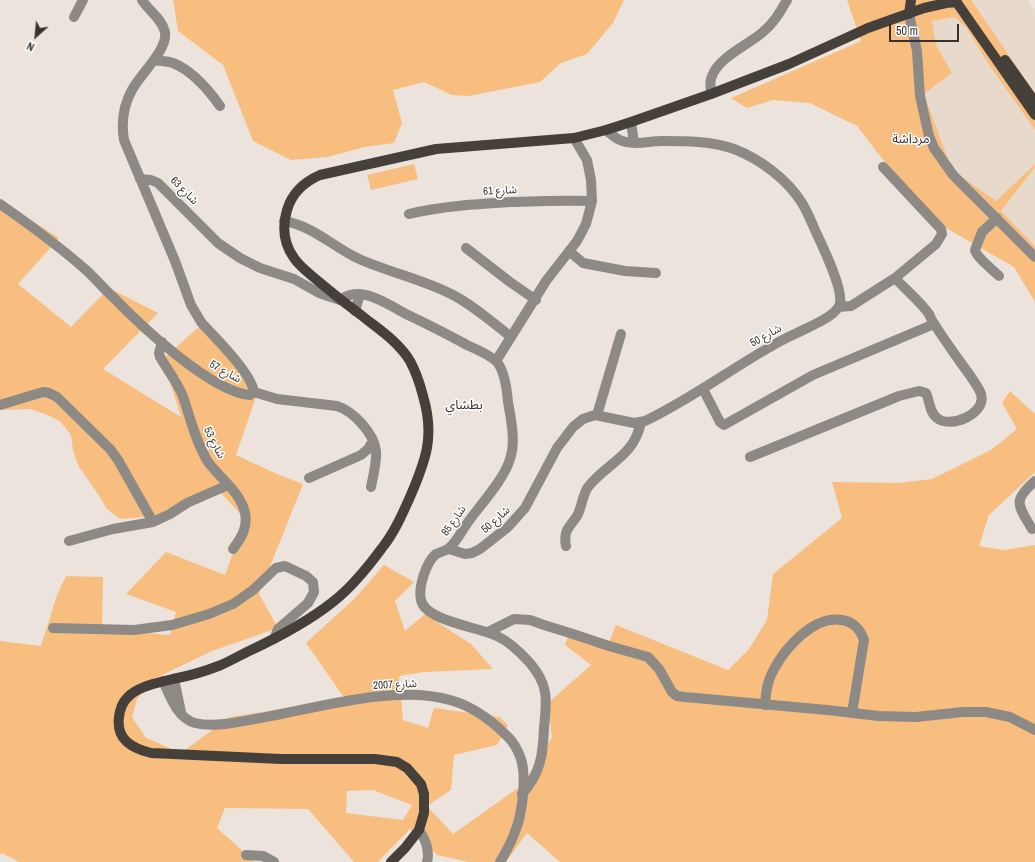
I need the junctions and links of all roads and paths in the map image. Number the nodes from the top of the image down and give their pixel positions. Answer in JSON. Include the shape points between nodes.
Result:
{"nodes":[{"id":1,"x":83,"y":0,"type":"edge"},
{"id":2,"x":142,"y":0,"type":"edge"},
{"id":3,"x":787,"y":0,"type":"edge"},
{"id":4,"x":912,"y":0,"type":"edge"},
{"id":5,"x":959,"y":1,"type":"edge"},
{"id":6,"x":909,"y":14,"type":"junction"},
{"id":7,"x":74,"y":17,"type":"dead end"},
{"id":8,"x":976,"y":24,"type":"junction"},
{"id":9,"x":154,"y":60,"type":"junction"},
{"id":10,"x":711,"y":94,"type":"junction"},
{"id":11,"x":1035,"y":102,"type":"edge"},
{"id":12,"x":220,"y":106,"type":"dead end"},
{"id":13,"x":1035,"y":115,"type":"edge"},
{"id":14,"x":631,"y":122,"type":"junction"},
{"id":15,"x":606,"y":130,"type":"junction"},
{"id":16,"x":574,"y":138,"type":"junction"},
{"id":17,"x":634,"y":144,"type":"junction"},
{"id":18,"x":883,"y":167,"type":"dead end"},
{"id":19,"x":140,"y":179,"type":"junction"},
{"id":20,"x":592,"y":201,"type":"junction"},
{"id":21,"x":0,"y":204,"type":"edge"},
{"id":22,"x":409,"y":214,"type":"dead end"},
{"id":23,"x":997,"y":218,"type":"junction"},
{"id":24,"x":284,"y":221,"type":"junction"},
{"id":25,"x":466,"y":248,"type":"dead end"},
{"id":26,"x":569,"y":251,"type":"junction"},
{"id":27,"x":1035,"y":257,"type":"edge"},
{"id":28,"x":656,"y":273,"type":"dead end"},
{"id":29,"x":999,"y":276,"type":"dead end"},
{"id":30,"x":895,"y":278,"type":"junction"},
{"id":31,"x":360,"y":294,"type":"junction"},
{"id":32,"x":340,"y":300,"type":"junction"},
{"id":33,"x":536,"y":300,"type":"junction"},
{"id":34,"x":839,"y":307,"type":"junction"},
{"id":35,"x":355,"y":311,"type":"junction"},
{"id":36,"x":934,"y":324,"type":"junction"},
{"id":37,"x":622,"y":334,"type":"dead end"},
{"id":38,"x":511,"y":338,"type":"junction"},
{"id":39,"x":162,"y":342,"type":"junction"},
{"id":40,"x":496,"y":361,"type":"junction"},
{"id":41,"x":703,"y":389,"type":"junction"},
{"id":42,"x":254,"y":392,"type":"junction"},
{"id":43,"x":0,"y":405,"type":"edge"},
{"id":44,"x":597,"y":415,"type":"junction"},
{"id":45,"x":641,"y":422,"type":"junction"},
{"id":46,"x":373,"y":441,"type":"junction"},
{"id":47,"x":750,"y":457,"type":"dead end"},
{"id":48,"x":309,"y":478,"type":"dead end"},
{"id":49,"x":1035,"y":481,"type":"edge"},
{"id":50,"x":228,"y":485,"type":"junction"},
{"id":51,"x":371,"y":488,"type":"dead end"},
{"id":52,"x":153,"y":522,"type":"junction"},
{"id":53,"x":1032,"y":529,"type":"dead end"},
{"id":54,"x":69,"y":541,"type":"dead end"},
{"id":55,"x":566,"y":546,"type":"dead end"},
{"id":56,"x":233,"y":549,"type":"dead end"},
{"id":57,"x":449,"y":549,"type":"junction"},
{"id":58,"x":53,"y":628,"type":"dead end"},
{"id":59,"x":488,"y":632,"type":"junction"},
{"id":60,"x":274,"y":639,"type":"junction"},
{"id":61,"x":174,"y":679,"type":"junction"},
{"id":62,"x":163,"y":681,"type":"junction"},
{"id":63,"x":765,"y":705,"type":"junction"},
{"id":64,"x":852,"y":713,"type":"junction"},
{"id":65,"x":182,"y":714,"type":"junction"},
{"id":66,"x":1035,"y":730,"type":"edge"},
{"id":67,"x":522,"y":794,"type":"junction"},
{"id":68,"x":419,"y":830,"type":"junction"},
{"id":69,"x":246,"y":855,"type":"dead end"},
{"id":70,"x":274,"y":862,"type":"edge"},
{"id":71,"x":391,"y":862,"type":"edge"},
{"id":72,"x":427,"y":862,"type":"edge"},
{"id":73,"x":500,"y":862,"type":"edge"}],
"edges":[{"from":1,"to":7,"type":"street"},
{"from":2,"to":9,"type":"street","via":[[165,33],[164,44]]},
{"from":3,"to":10,"type":"street","via":[[773,23],[762,34],[716,68],[711,80]]},
{"from":4,"to":6,"type":"main road"},
{"from":5,"to":6,"type":"main road","via":[[935,5]]},
{"from":5,"to":8,"type":"main road"},
{"from":6,"to":10,"type":"main road"},
{"from":6,"to":23,"type":"street","via":[[917,51],[920,96],[934,148],[953,176]]},
{"from":8,"to":11,"type":"main road"},
{"from":8,"to":13,"type":"main road"},
{"from":9,"to":12,"type":"street","via":[[183,68],[203,84]]},
{"from":9,"to":19,"type":"street","via":[[132,90],[122,120],[125,144]]},
{"from":10,"to":14,"type":"main road"},
{"from":14,"to":15,"type":"main road"},
{"from":14,"to":17,"type":"street"},
{"from":15,"to":16,"type":"main road"},
{"from":15,"to":17,"type":"street","via":[[620,140]]},
{"from":16,"to":20,"type":"street","via":[[590,169]]},
{"from":16,"to":24,"type":"main road","via":[[436,150],[320,175],[303,184],[295,194]]},
{"from":17,"to":34,"type":"street","via":[[662,141],[726,146],[763,164],[781,178],[801,202],[822,245],[840,295]]},
{"from":18,"to":30,"type":"street","via":[[941,229],[942,234],[936,244]]},
{"from":19,"to":32,"type":"street","name":"شارع 63","via":[[158,182],[218,243],[240,258]]},
{"from":19,"to":42,"type":"street","name":"شارع 57","via":[[195,314],[244,371],[253,384]]},
{"from":20,"to":22,"type":"street","name":"شارع 61","via":[[455,206]]},
{"from":20,"to":26,"type":"street","via":[[584,229]]},
{"from":21,"to":39,"type":"street","name":"شارع 57","via":[[57,245]]},
{"from":23,"to":27,"type":"street"},
{"from":23,"to":29,"type":"street","via":[[982,232],[975,250],[978,257]]},
{"from":24,"to":32,"type":"main road","via":[[284,233],[290,253],[302,268]]},
{"from":24,"to":38,"type":"street","via":[[295,222],[310,229],[359,259],[458,297]]},
{"from":25,"to":33,"type":"street"},
{"from":26,"to":28,"type":"street","via":[[582,263],[625,271]]},
{"from":26,"to":33,"type":"street","via":[[546,281]]},
{"from":30,"to":34,"type":"street","via":[[851,306]]},
{"from":30,"to":36,"type":"street","via":[[928,313]]},
{"from":31,"to":32,"type":"street","via":[[349,294]]},
{"from":31,"to":35,"type":"street"},
{"from":31,"to":40,"type":"street","via":[[375,298]]},
{"from":32,"to":35,"type":"main road"},
{"from":33,"to":38,"type":"street"},
{"from":34,"to":41,"type":"street","name":"شارع 50","via":[[824,319],[770,346]]},
{"from":35,"to":60,"type":"main road","via":[[401,349],[416,372],[428,418],[426,456],[396,528],[365,570],[334,601]]},
{"from":36,"to":41,"type":"street","via":[[813,375],[724,426]]},
{"from":36,"to":47,"type":"street","via":[[981,393],[981,402],[975,413],[951,421],[941,421],[932,412],[926,393],[919,391],[872,406]]},
{"from":37,"to":44,"type":"street"},
{"from":38,"to":40,"type":"street"},
{"from":39,"to":42,"type":"street","name":"شارع 57","via":[[226,388],[241,394],[250,395]]},
{"from":39,"to":50,"type":"street","name":"شارع 53","via":[[160,357],[181,393],[202,452]]},
{"from":40,"to":57,"type":"street","name":"شارع 85","via":[[505,382],[509,407],[512,438],[510,459],[494,487]]},
{"from":41,"to":45,"type":"street","name":"شارع 50"},
{"from":42,"to":46,"type":"street","via":[[277,399],[343,408],[359,420]]},
{"from":43,"to":52,"type":"street","via":[[43,392],[57,397],[110,449]]},
{"from":44,"to":45,"type":"street","name":"شارع 50","via":[[634,423]]},
{"from":44,"to":57,"type":"street","name":"شارع 50","via":[[583,419],[569,432],[557,448],[525,508],[508,527],[472,553],[464,554]]},
{"from":45,"to":55,"type":"street","via":[[632,445],[587,489],[576,516],[566,530]]},
{"from":46,"to":48,"type":"street","via":[[368,450],[361,455]]},
{"from":46,"to":51,"type":"street","via":[[376,452]]},
{"from":49,"to":53,"type":"street","via":[[1019,498],[1020,508]]},
{"from":50,"to":52,"type":"street","via":[[201,496]]},
{"from":50,"to":56,"type":"street","name":"شارع 53","via":[[242,504],[246,520],[243,535]]},
{"from":52,"to":54,"type":"street"},
{"from":57,"to":59,"type":"street","name":"شارع 85","via":[[437,554],[428,566],[420,588],[421,603],[436,616]]},
{"from":58,"to":60,"type":"street","via":[[134,630],[172,625],[233,604],[253,590],[276,568],[285,566],[313,582],[314,592],[308,603],[278,629]]},
{"from":59,"to":63,"type":"street","via":[[514,619],[530,620],[648,657],[677,696]]},
{"from":59,"to":67,"type":"street","name":"شارع 85","via":[[508,643],[525,657],[542,680],[545,691],[542,759],[533,781]]},
{"from":60,"to":61,"type":"main road","via":[[221,665]]},
{"from":61,"to":62,"type":"main road"},
{"from":61,"to":65,"type":"street"},
{"from":62,"to":65,"type":"street","name":"شارع 2007","via":[[176,708]]},
{"from":62,"to":68,"type":"main road","via":[[137,690],[122,704],[118,727],[127,743],[150,753],[281,759],[375,759],[397,762],[407,768],[421,784],[424,813]]},
{"from":63,"to":64,"type":"street"},
{"from":63,"to":64,"type":"street","via":[[768,682],[787,650],[807,630],[834,619],[848,621],[860,631],[864,640]]},
{"from":64,"to":66,"type":"street","via":[[916,718],[986,712],[1010,717]]},
{"from":65,"to":67,"type":"street","name":"شارع 2007","via":[[195,723],[217,724],[382,696],[422,695],[450,700],[479,713],[511,739],[523,769]]},
{"from":67,"to":73,"type":"street","name":"شارع 2007","via":[[516,830]]},
{"from":68,"to":71,"type":"main road"},
{"from":68,"to":72,"type":"street","via":[[427,844]]},
{"from":69,"to":70,"type":"street","via":[[263,856]]}]}
